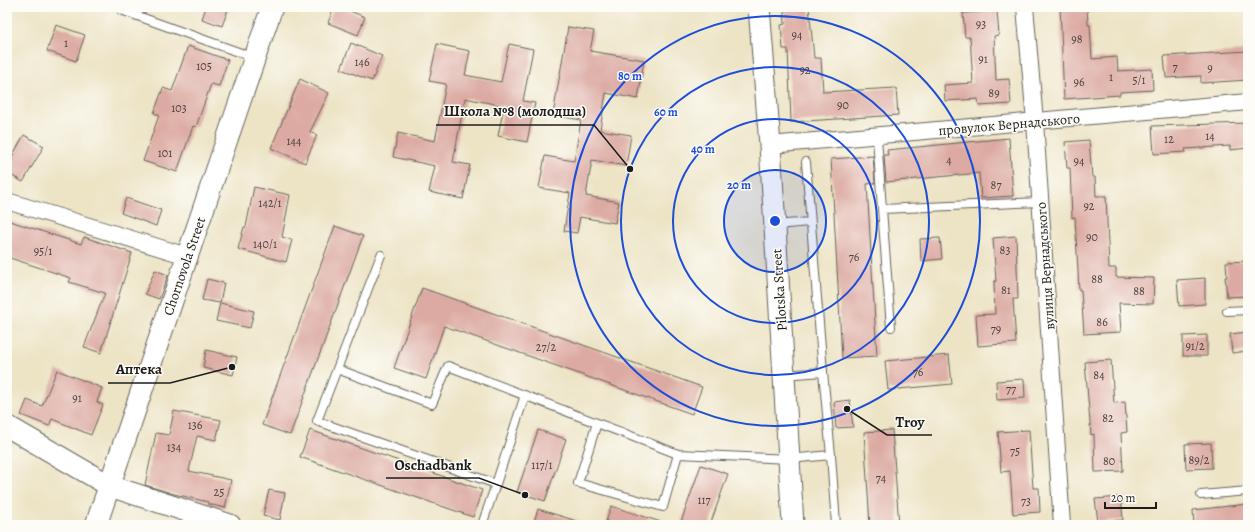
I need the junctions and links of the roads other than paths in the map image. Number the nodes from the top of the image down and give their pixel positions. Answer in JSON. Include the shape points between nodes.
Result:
{"nodes":[{"id":1,"x":122,"y":7,"type":"edge"},
{"id":2,"x":272,"y":7,"type":"edge"},
{"id":3,"x":759,"y":7,"type":"edge"},
{"id":4,"x":1025,"y":7,"type":"edge"},
{"id":5,"x":255,"y":58,"type":"junction"},
{"id":6,"x":1248,"y":102,"type":"edge"},
{"id":7,"x":1035,"y":122,"type":"junction"},
{"id":8,"x":877,"y":137,"type":"junction"},
{"id":9,"x":770,"y":146,"type":"junction"},
{"id":10,"x":806,"y":162,"type":"dead end"},
{"id":11,"x":7,"y":201,"type":"edge"},
{"id":12,"x":1040,"y":202,"type":"junction"},
{"id":13,"x":882,"y":209,"type":"junction"},
{"id":14,"x":810,"y":222,"type":"junction"},
{"id":15,"x":775,"y":225,"type":"junction"},
{"id":16,"x":381,"y":254,"type":"dead end"},
{"id":17,"x":187,"y":256,"type":"junction"},
{"id":18,"x":1248,"y":310,"type":"edge"},
{"id":19,"x":1227,"y":311,"type":"dead end"},
{"id":20,"x":890,"y":327,"type":"dead end"},
{"id":21,"x":337,"y":369,"type":"junction"},
{"id":22,"x":823,"y":372,"type":"junction"},
{"id":23,"x":784,"y":375,"type":"junction"},
{"id":24,"x":525,"y":395,"type":"junction"},
{"id":25,"x":597,"y":423,"type":"junction"},
{"id":26,"x":7,"y":426,"type":"edge"},
{"id":27,"x":678,"y":454,"type":"junction"},
{"id":28,"x":830,"y":455,"type":"junction"},
{"id":29,"x":789,"y":459,"type":"junction"},
{"id":30,"x":496,"y":484,"type":"junction"},
{"id":31,"x":110,"y":486,"type":"junction"},
{"id":32,"x":1248,"y":491,"type":"edge"},
{"id":33,"x":1201,"y":495,"type":"dead end"},
{"id":34,"x":96,"y":525,"type":"edge"},
{"id":35,"x":230,"y":525,"type":"edge"},
{"id":36,"x":482,"y":525,"type":"edge"},
{"id":37,"x":793,"y":525,"type":"edge"},
{"id":38,"x":836,"y":525,"type":"edge"},
{"id":39,"x":1062,"y":525,"type":"edge"}],
"edges":[{"from":1,"to":5,"type":"lane","via":[[121,10]]},
{"from":2,"to":5,"type":"street","name":"Chornovola Street"},
{"from":3,"to":9,"type":"street","name":"Pilotska Street"},
{"from":4,"to":7,"type":"street","name":"вулиця Вернадського"},
{"from":5,"to":17,"type":"street","name":"Chornovola Street"},
{"from":6,"to":7,"type":"street","name":"провулок Вернадського"},
{"from":7,"to":8,"type":"street","name":"провулок Вернадського"},
{"from":7,"to":12,"type":"street","name":"вулиця Вернадського"},
{"from":8,"to":9,"type":"street","name":"провулок Вернадського"},
{"from":8,"to":13,"type":"lane"},
{"from":9,"to":15,"type":"street","name":"Pilotska Street"},
{"from":10,"to":14,"type":"lane"},
{"from":11,"to":17,"type":"street"},
{"from":12,"to":13,"type":"lane"},
{"from":12,"to":39,"type":"street","name":"вулиця Вернадського"},
{"from":13,"to":20,"type":"lane"},
{"from":14,"to":15,"type":"lane"},
{"from":14,"to":22,"type":"lane"},
{"from":15,"to":23,"type":"street","name":"Pilotska Street"},
{"from":16,"to":21,"type":"lane"},
{"from":17,"to":31,"type":"street","name":"Chornovola Street"},
{"from":18,"to":19,"type":"lane"},
{"from":21,"to":24,"type":"lane","via":[[432,404],[448,366]]},
{"from":21,"to":30,"type":"lane","via":[[317,420]]},
{"from":22,"to":23,"type":"lane"},
{"from":22,"to":28,"type":"lane"},
{"from":23,"to":29,"type":"street","name":"Pilotska Street"},
{"from":24,"to":25,"type":"lane"},
{"from":24,"to":30,"type":"lane"},
{"from":25,"to":27,"type":"lane"},
{"from":25,"to":27,"type":"lane","via":[[578,483],[663,507]]},
{"from":26,"to":31,"type":"street"},
{"from":27,"to":29,"type":"lane"},
{"from":28,"to":29,"type":"lane"},
{"from":28,"to":38,"type":"lane"},
{"from":29,"to":37,"type":"street","name":"Pilotska Street"},
{"from":30,"to":36,"type":"lane"},
{"from":31,"to":34,"type":"street","name":"Chornovola Street"},
{"from":31,"to":35,"type":"street"},
{"from":32,"to":33,"type":"lane"}]}
